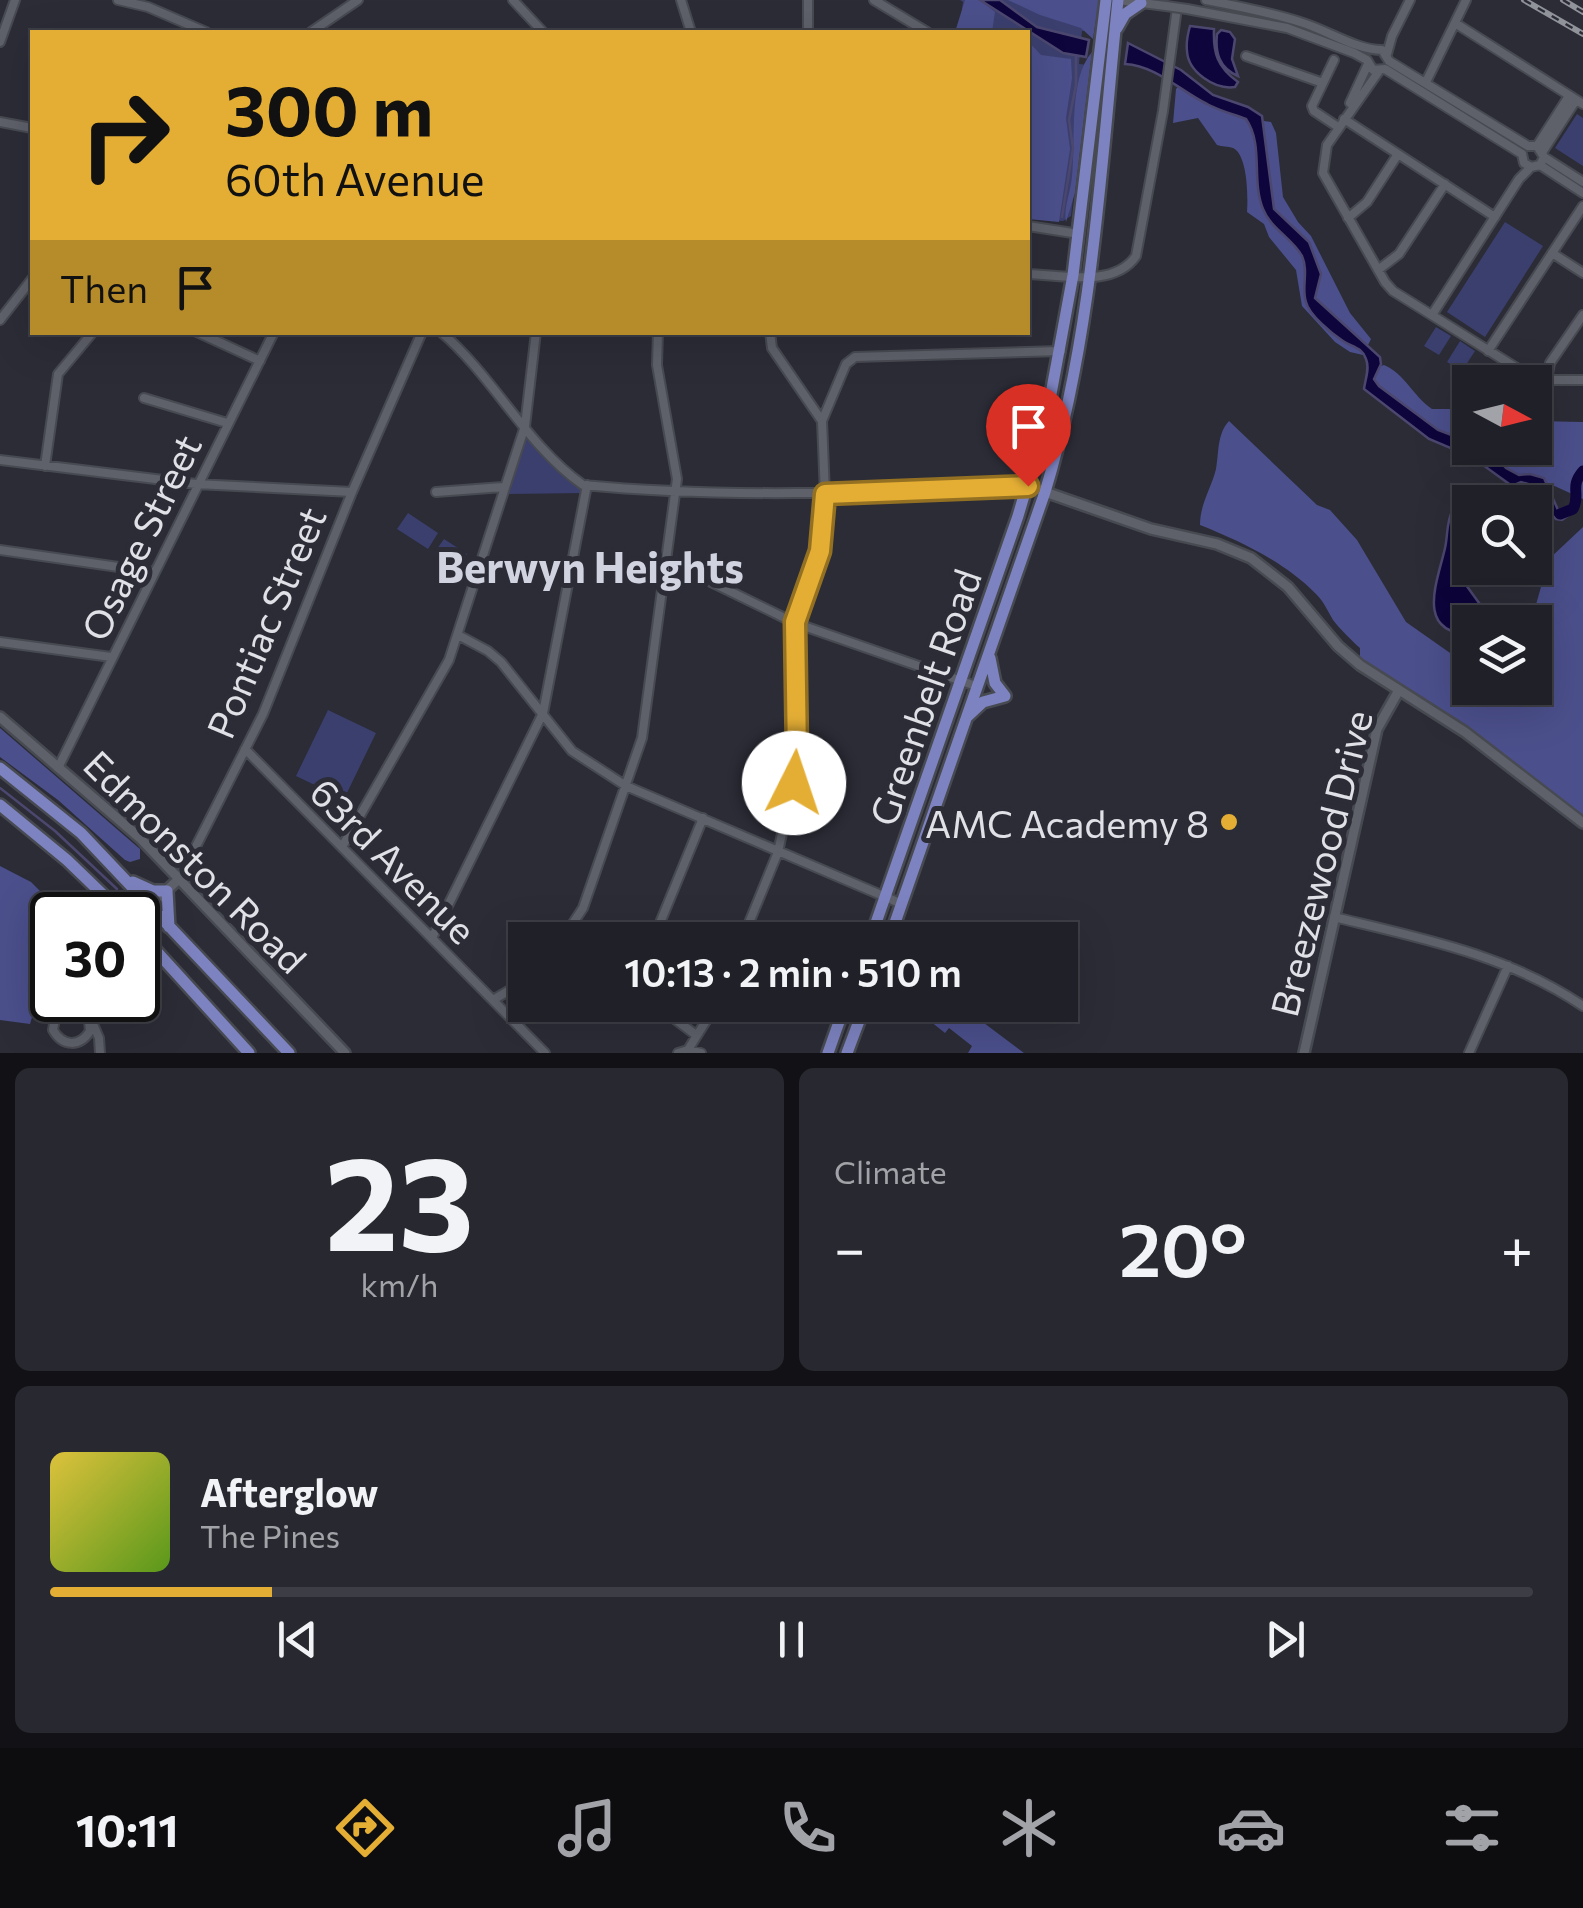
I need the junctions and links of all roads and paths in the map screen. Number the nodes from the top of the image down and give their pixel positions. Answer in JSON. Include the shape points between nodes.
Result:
{"nodes":[{"id":1,"x":15,"y":0,"type":"edge"},
{"id":2,"x":118,"y":0,"type":"edge"},
{"id":3,"x":344,"y":0,"type":"edge"},
{"id":4,"x":358,"y":0,"type":"edge"},
{"id":5,"x":513,"y":0,"type":"edge"},
{"id":6,"x":681,"y":0,"type":"edge"},
{"id":7,"x":808,"y":0,"type":"edge"},
{"id":8,"x":874,"y":0,"type":"edge"},
{"id":9,"x":1106,"y":0,"type":"edge"},
{"id":10,"x":1118,"y":0,"type":"edge"},
{"id":11,"x":1206,"y":0,"type":"edge"},
{"id":12,"x":1410,"y":0,"type":"edge"},
{"id":13,"x":1466,"y":0,"type":"edge"},
{"id":14,"x":1142,"y":3,"type":"junction"},
{"id":15,"x":1248,"y":4,"type":"edge"},
{"id":16,"x":342,"y":10,"type":"junction"},
{"id":17,"x":1176,"y":15,"type":"dead end"},
{"id":18,"x":1455,"y":23,"type":"junction"},
{"id":19,"x":201,"y":30,"type":"edge"},
{"id":20,"x":314,"y":30,"type":"edge"},
{"id":21,"x":540,"y":30,"type":"edge"},
{"id":22,"x":690,"y":30,"type":"edge"},
{"id":23,"x":808,"y":30,"type":"edge"},
{"id":24,"x":924,"y":30,"type":"edge"},
{"id":25,"x":1115,"y":32,"type":"junction"},
{"id":26,"x":0,"y":42,"type":"edge"},
{"id":27,"x":1246,"y":56,"type":"dead end"},
{"id":28,"x":1334,"y":60,"type":"dead end"},
{"id":29,"x":1378,"y":60,"type":"junction"},
{"id":30,"x":1426,"y":82,"type":"junction"},
{"id":31,"x":1323,"y":83,"type":"junction"},
{"id":32,"x":1576,"y":100,"type":"edge"},
{"id":33,"x":1342,"y":121,"type":"junction"},
{"id":34,"x":0,"y":122,"type":"edge"},
{"id":35,"x":30,"y":128,"type":"edge"},
{"id":36,"x":1398,"y":154,"type":"junction"},
{"id":37,"x":1535,"y":155,"type":"junction"},
{"id":38,"x":1583,"y":182,"type":"edge"},
{"id":39,"x":1444,"y":184,"type":"junction"},
{"id":40,"x":1583,"y":193,"type":"edge"},
{"id":41,"x":1583,"y":206,"type":"edge"},
{"id":42,"x":1496,"y":217,"type":"junction"},
{"id":43,"x":1348,"y":218,"type":"junction"},
{"id":44,"x":1030,"y":226,"type":"edge"},
{"id":45,"x":1079,"y":234,"type":"junction"},
{"id":46,"x":1552,"y":253,"type":"junction"},
{"id":47,"x":1378,"y":270,"type":"junction"},
{"id":48,"x":1583,"y":273,"type":"edge"},
{"id":49,"x":1030,"y":274,"type":"edge"},
{"id":50,"x":1074,"y":276,"type":"junction"},
{"id":51,"x":1088,"y":276,"type":"junction"},
{"id":52,"x":30,"y":282,"type":"edge"},
{"id":53,"x":1583,"y":314,"type":"edge"},
{"id":54,"x":1432,"y":316,"type":"junction"},
{"id":55,"x":0,"y":320,"type":"edge"},
{"id":56,"x":90,"y":335,"type":"edge"},
{"id":57,"x":204,"y":335,"type":"edge"},
{"id":58,"x":273,"y":335,"type":"edge"},
{"id":59,"x":421,"y":335,"type":"edge"},
{"id":60,"x":443,"y":335,"type":"edge"},
{"id":61,"x":536,"y":335,"type":"edge"},
{"id":62,"x":658,"y":335,"type":"edge"},
{"id":63,"x":770,"y":335,"type":"edge"},
{"id":64,"x":1061,"y":351,"type":"junction"},
{"id":65,"x":1488,"y":351,"type":"junction"},
{"id":66,"x":260,"y":361,"type":"junction"},
{"id":67,"x":1511,"y":365,"type":"edge"},
{"id":68,"x":1550,"y":365,"type":"edge"},
{"id":69,"x":1552,"y":380,"type":"edge"},
{"id":70,"x":1583,"y":380,"type":"edge"},
{"id":71,"x":144,"y":398,"type":"dead end"},
{"id":72,"x":822,"y":421,"type":"junction"},
{"id":73,"x":226,"y":423,"type":"junction"},
{"id":74,"x":525,"y":426,"type":"junction"},
{"id":75,"x":0,"y":460,"type":"edge"},
{"id":76,"x":45,"y":466,"type":"junction"},
{"id":77,"x":196,"y":484,"type":"junction"},
{"id":78,"x":587,"y":485,"type":"junction"},
{"id":79,"x":1028,"y":486,"type":"junction"},
{"id":80,"x":503,"y":487,"type":"junction"},
{"id":81,"x":352,"y":492,"type":"junction"},
{"id":82,"x":436,"y":492,"type":"dead end"},
{"id":83,"x":676,"y":492,"type":"junction"},
{"id":84,"x":1045,"y":492,"type":"junction"},
{"id":85,"x":825,"y":494,"type":"junction"},
{"id":86,"x":0,"y":550,"type":"edge"},
{"id":87,"x":666,"y":560,"type":"junction"},
{"id":88,"x":154,"y":572,"type":"junction"},
{"id":89,"x":795,"y":622,"type":"junction"},
{"id":90,"x":458,"y":635,"type":"junction"},
{"id":91,"x":0,"y":642,"type":"edge"},
{"id":92,"x":990,"y":648,"type":"junction"},
{"id":93,"x":112,"y":657,"type":"junction"},
{"id":94,"x":962,"y":680,"type":"junction"},
{"id":95,"x":976,"y":686,"type":"junction"},
{"id":96,"x":1398,"y":690,"type":"junction"},
{"id":97,"x":543,"y":713,"type":"junction"},
{"id":98,"x":0,"y":717,"type":"edge"},
{"id":99,"x":964,"y":721,"type":"junction"},
{"id":100,"x":245,"y":749,"type":"junction"},
{"id":101,"x":0,"y":768,"type":"edge"},
{"id":102,"x":58,"y":768,"type":"junction"},
{"id":103,"x":626,"y":786,"type":"junction"},
{"id":104,"x":0,"y":805,"type":"edge"},
{"id":105,"x":703,"y":818,"type":"junction"},
{"id":106,"x":1583,"y":822,"type":"edge"},
{"id":107,"x":342,"y":847,"type":"junction"},
{"id":108,"x":778,"y":852,"type":"junction"},
{"id":109,"x":126,"y":878,"type":"junction"},
{"id":110,"x":180,"y":878,"type":"junction"},
{"id":111,"x":90,"y":883,"type":"junction"},
{"id":112,"x":168,"y":891,"type":"junction"},
{"id":113,"x":95,"y":892,"type":"edge"},
{"id":114,"x":100,"y":892,"type":"edge"},
{"id":115,"x":138,"y":892,"type":"edge"},
{"id":116,"x":194,"y":894,"type":"junction"},
{"id":117,"x":160,"y":898,"type":"edge"},
{"id":118,"x":885,"y":898,"type":"junction"},
{"id":119,"x":902,"y":904,"type":"junction"},
{"id":120,"x":160,"y":916,"type":"edge"},
{"id":121,"x":1334,"y":918,"type":"junction"},
{"id":122,"x":574,"y":922,"type":"edge"},
{"id":123,"x":660,"y":922,"type":"edge"},
{"id":124,"x":749,"y":922,"type":"edge"},
{"id":125,"x":876,"y":922,"type":"edge"},
{"id":126,"x":895,"y":922,"type":"edge"},
{"id":127,"x":170,"y":928,"type":"junction"},
{"id":128,"x":432,"y":938,"type":"junction"},
{"id":129,"x":160,"y":957,"type":"edge"},
{"id":130,"x":160,"y":960,"type":"edge"},
{"id":131,"x":1508,"y":966,"type":"junction"},
{"id":132,"x":169,"y":967,"type":"junction"},
{"id":133,"x":508,"y":991,"type":"edge"},
{"id":134,"x":493,"y":1000,"type":"junction"},
{"id":135,"x":1583,"y":1006,"type":"edge"},
{"id":136,"x":53,"y":1022,"type":"edge"},
{"id":137,"x":90,"y":1022,"type":"edge"},
{"id":138,"x":92,"y":1022,"type":"edge"},
{"id":139,"x":679,"y":1022,"type":"edge"},
{"id":140,"x":705,"y":1022,"type":"edge"},
{"id":141,"x":839,"y":1022,"type":"edge"},
{"id":142,"x":859,"y":1022,"type":"edge"},
{"id":143,"x":696,"y":1035,"type":"junction"},
{"id":144,"x":71,"y":1044,"type":"junction"},
{"id":145,"x":684,"y":1052,"type":"edge"},
{"id":146,"x":75,"y":1053,"type":"edge"},
{"id":147,"x":100,"y":1053,"type":"edge"},
{"id":148,"x":249,"y":1053,"type":"edge"},
{"id":149,"x":289,"y":1053,"type":"edge"},
{"id":150,"x":345,"y":1053,"type":"edge"},
{"id":151,"x":545,"y":1053,"type":"edge"},
{"id":152,"x":702,"y":1053,"type":"edge"},
{"id":153,"x":828,"y":1053,"type":"edge"},
{"id":154,"x":847,"y":1053,"type":"edge"},
{"id":155,"x":1304,"y":1053,"type":"edge"},
{"id":156,"x":1470,"y":1053,"type":"edge"}],
"edges":[{"from":1,"to":26,"type":"street"},
{"from":2,"to":19,"type":"street"},
{"from":3,"to":16,"type":"street"},
{"from":4,"to":16,"type":"street"},
{"from":5,"to":21,"type":"street"},
{"from":6,"to":22,"type":"street"},
{"from":7,"to":23,"type":"street"},
{"from":8,"to":24,"type":"street"},
{"from":9,"to":45,"type":"main road","name":"Greenbelt Road"},
{"from":10,"to":14,"type":"street"},
{"from":10,"to":25,"type":"main road","name":"Greenbelt Road"},
{"from":11,"to":15,"type":"street"},
{"from":12,"to":29,"type":"street"},
{"from":13,"to":18,"type":"street"},
{"from":14,"to":25,"type":"main road"},
{"from":14,"to":29,"type":"street","bridge":true,"via":[[1274,24]]},
{"from":15,"to":29,"type":"street"},
{"from":16,"to":20,"type":"street"},
{"from":17,"to":51,"type":"street","via":[[1138,251],[1120,272]]},
{"from":18,"to":30,"type":"street"},
{"from":18,"to":32,"type":"street"},
{"from":25,"to":51,"type":"main road","name":"Greenbelt Road"},
{"from":27,"to":31,"type":"street"},
{"from":28,"to":31,"type":"street"},
{"from":29,"to":30,"type":"street"},
{"from":29,"to":33,"type":"street"},
{"from":29,"to":37,"type":"street"},
{"from":30,"to":37,"type":"street"},
{"from":31,"to":33,"type":"street","via":[[1312,110]]},
{"from":32,"to":37,"type":"street"},
{"from":33,"to":36,"type":"street"},
{"from":33,"to":43,"type":"street","via":[[1324,152],[1323,173]]},
{"from":34,"to":35,"type":"street"},
{"from":36,"to":39,"type":"street"},
{"from":36,"to":43,"type":"street","via":[[1367,202]]},
{"from":37,"to":38,"type":"street"},
{"from":37,"to":40,"type":"street"},
{"from":37,"to":42,"type":"street"},
{"from":39,"to":42,"type":"street"},
{"from":39,"to":47,"type":"street","via":[[1399,254]]},
{"from":41,"to":46,"type":"street"},
{"from":42,"to":54,"type":"street"},
{"from":43,"to":47,"type":"street"},
{"from":44,"to":45,"type":"street"},
{"from":45,"to":50,"type":"main road","name":"Greenbelt Road"},
{"from":46,"to":48,"type":"street"},
{"from":46,"to":65,"type":"street"},
{"from":47,"to":54,"type":"street","via":[[1394,291]]},
{"from":49,"to":50,"type":"street"},
{"from":50,"to":51,"type":"street"},
{"from":50,"to":64,"type":"main road","name":"Greenbelt Road"},
{"from":51,"to":84,"type":"main road","name":"Greenbelt Road"},
{"from":52,"to":55,"type":"street"},
{"from":53,"to":68,"type":"street"},
{"from":54,"to":65,"type":"street"},
{"from":56,"to":76,"type":"street","via":[[58,374]]},
{"from":57,"to":66,"type":"street"},
{"from":58,"to":66,"type":"street","name":"Osage Street"},
{"from":59,"to":81,"type":"street","name":"Pontiac Street"},
{"from":60,"to":74,"type":"street"},
{"from":61,"to":74,"type":"street"},
{"from":62,"to":83,"type":"street"},
{"from":63,"to":72,"type":"street","via":[[772,348]]},
{"from":64,"to":72,"type":"street","via":[[860,356],[840,374]]},
{"from":64,"to":79,"type":"main road","name":"Greenbelt Road"},
{"from":65,"to":67,"type":"street"},
{"from":66,"to":73,"type":"street","name":"Osage Street"},
{"from":69,"to":70,"type":"street"},
{"from":71,"to":73,"type":"street"},
{"from":72,"to":85,"type":"street"},
{"from":73,"to":77,"type":"street","name":"Osage Street"},
{"from":74,"to":78,"type":"street"},
{"from":74,"to":80,"type":"street"},
{"from":75,"to":76,"type":"street"},
{"from":76,"to":77,"type":"street"},
{"from":77,"to":81,"type":"street"},
{"from":77,"to":88,"type":"street","name":"Osage Street"},
{"from":78,"to":83,"type":"street"},
{"from":78,"to":97,"type":"street"},
{"from":79,"to":84,"type":"street"},
{"from":79,"to":85,"type":"street"},
{"from":79,"to":94,"type":"main road","name":"Greenbelt Road"},
{"from":80,"to":82,"type":"street"},
{"from":80,"to":90,"type":"street"},
{"from":81,"to":100,"type":"street","name":"Pontiac Street"},
{"from":83,"to":85,"type":"street"},
{"from":83,"to":87,"type":"street"},
{"from":84,"to":92,"type":"main road","name":"Greenbelt Road"},
{"from":84,"to":96,"type":"street","via":[[1251,558],[1288,588],[1338,646]]},
{"from":85,"to":89,"type":"street","via":[[820,551]]},
{"from":86,"to":88,"type":"street"},
{"from":87,"to":89,"type":"street"},
{"from":87,"to":103,"type":"street","via":[[642,738]]},
{"from":88,"to":93,"type":"street","name":"Osage Street"},
{"from":89,"to":94,"type":"street"},
{"from":89,"to":108,"type":"street","via":[[797,755]]},
{"from":90,"to":97,"type":"street","via":[[495,656]]},
{"from":90,"to":107,"type":"street","via":[[443,674]]},
{"from":91,"to":93,"type":"street"},
{"from":92,"to":95,"type":"main road","name":"Greenbelt Road"},
{"from":92,"to":99,"type":"main road","via":[[992,673],[1006,696],[982,702]]},
{"from":93,"to":102,"type":"street","name":"Osage Street"},
{"from":94,"to":95,"type":"street"},
{"from":94,"to":118,"type":"main road","name":"Greenbelt Road"},
{"from":95,"to":99,"type":"main road","name":"Greenbelt Road"},
{"from":96,"to":106,"type":"street"},
{"from":96,"to":121,"type":"street","name":"Breezewood Drive","via":[[1377,729]]},
{"from":97,"to":103,"type":"street","via":[[572,751]]},
{"from":97,"to":128,"type":"street"},
{"from":98,"to":102,"type":"street","name":"Edmonston Road"},
{"from":99,"to":119,"type":"main road","name":"Greenbelt Road"},
{"from":100,"to":107,"type":"street","name":"63rd Avenue"},
{"from":100,"to":110,"type":"street","name":"Pontiac Street"},
{"from":101,"to":109,"type":"main road","via":[[81,832]]},
{"from":102,"to":110,"type":"street","name":"Edmonston Road"},
{"from":103,"to":105,"type":"street"},
{"from":103,"to":122,"type":"street"},
{"from":104,"to":111,"type":"main road"},
{"from":105,"to":108,"type":"street"},
{"from":105,"to":123,"type":"street"},
{"from":107,"to":128,"type":"street","name":"63rd Avenue"},
{"from":108,"to":118,"type":"street"},
{"from":108,"to":124,"type":"street"},
{"from":109,"to":112,"type":"main road"},
{"from":109,"to":115,"type":"main road"},
{"from":110,"to":112,"type":"street","name":"Pontiac Street"},
{"from":110,"to":116,"type":"street","name":"Edmonston Road"},
{"from":111,"to":113,"type":"main road"},
{"from":111,"to":114,"type":"main road"},
{"from":112,"to":116,"type":"street"},
{"from":112,"to":117,"type":"street","name":"Pontiac Street"},
{"from":112,"to":127,"type":"main road"},
{"from":116,"to":150,"type":"street","name":"Edmonston Road"},
{"from":118,"to":119,"type":"street"},
{"from":118,"to":125,"type":"main road","name":"Greenbelt Road"},
{"from":119,"to":126,"type":"main road","name":"Greenbelt Road"},
{"from":120,"to":127,"type":"main road"},
{"from":121,"to":131,"type":"street","via":[[1456,946]]},
{"from":121,"to":155,"type":"street","name":"Breezewood Drive"},
{"from":127,"to":149,"type":"main road"},
{"from":128,"to":134,"type":"street","name":"63rd Avenue"},
{"from":129,"to":132,"type":"main road"},
{"from":130,"to":132,"type":"main road"},
{"from":131,"to":135,"type":"street"},
{"from":131,"to":156,"type":"street"},
{"from":132,"to":148,"type":"main road"},
{"from":133,"to":134,"type":"street"},
{"from":134,"to":151,"type":"street","name":"63rd Avenue"},
{"from":136,"to":144,"type":"street","via":[[55,1034]]},
{"from":137,"to":144,"type":"street","via":[[87,1036]]},
{"from":138,"to":147,"type":"street"},
{"from":139,"to":143,"type":"street"},
{"from":140,"to":143,"type":"street"},
{"from":141,"to":153,"type":"main road"},
{"from":142,"to":154,"type":"main road"},
{"from":143,"to":145,"type":"street"},
{"from":144,"to":146,"type":"street"},
{"from":145,"to":152,"type":"street"}]}
